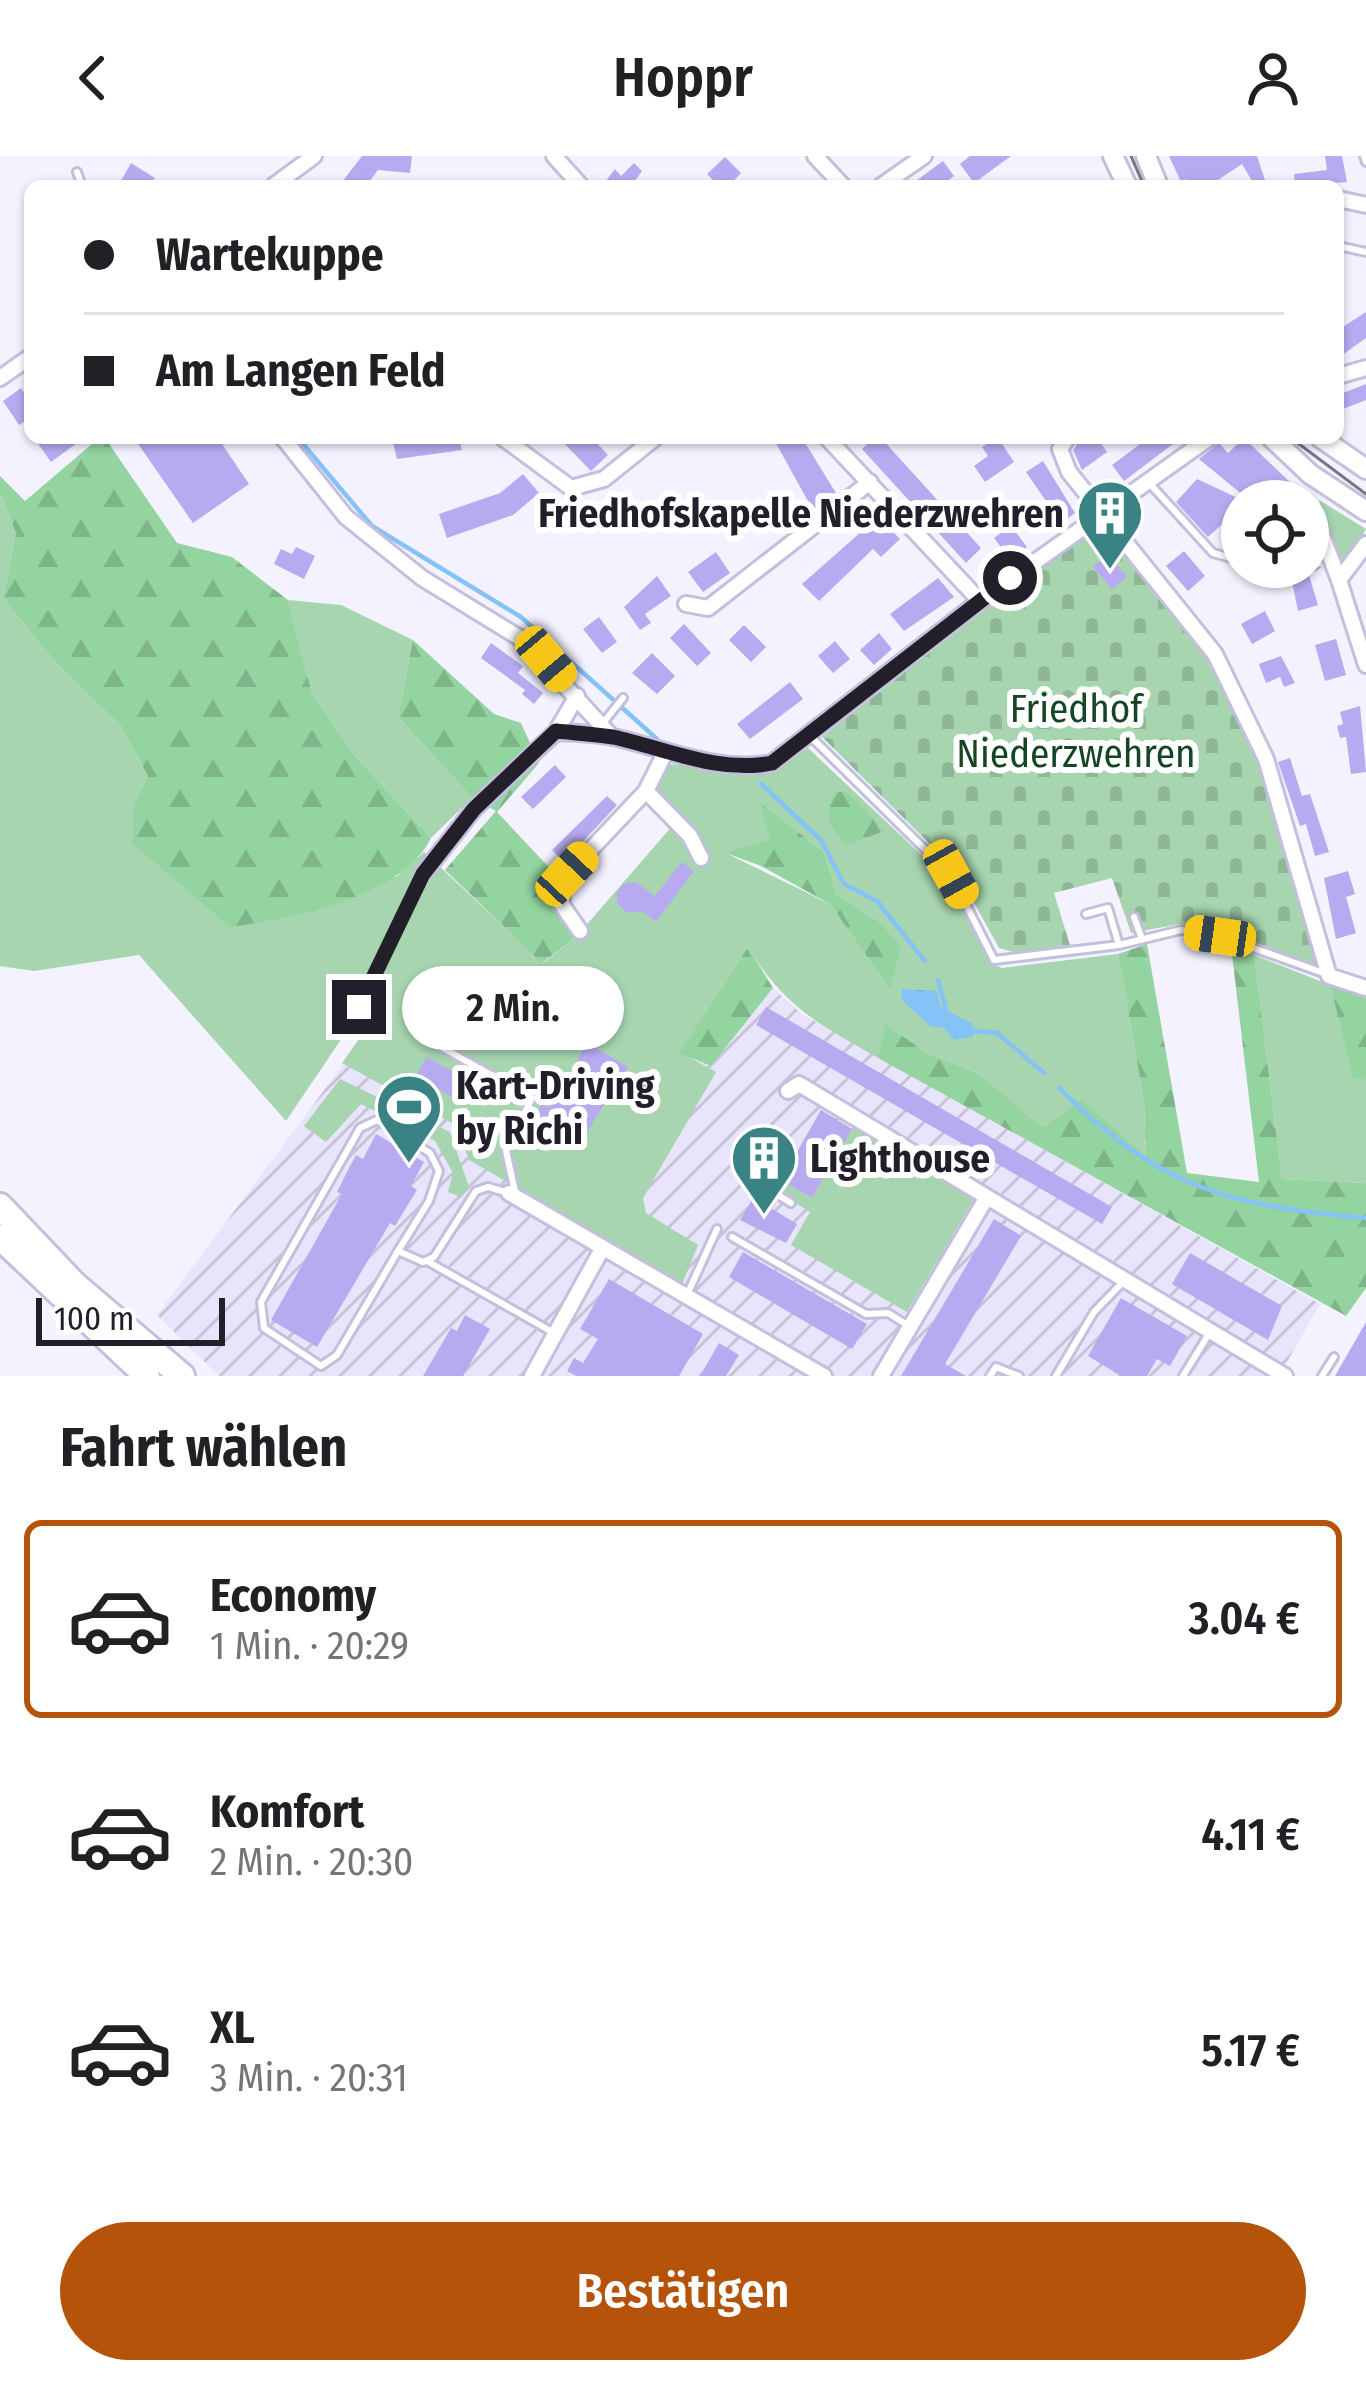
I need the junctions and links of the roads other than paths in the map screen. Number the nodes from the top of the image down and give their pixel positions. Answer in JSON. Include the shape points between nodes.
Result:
{"nodes":[{"id":1,"x":554,"y":156,"type":"edge"},
{"id":2,"x":815,"y":156,"type":"edge"},
{"id":3,"x":924,"y":156,"type":"edge"},
{"id":4,"x":301,"y":159,"type":"edge"},
{"id":5,"x":77,"y":172,"type":"dead end"},
{"id":6,"x":80,"y":180,"type":"edge"},
{"id":7,"x":279,"y":180,"type":"edge"},
{"id":8,"x":576,"y":180,"type":"edge"},
{"id":9,"x":837,"y":180,"type":"edge"},
{"id":10,"x":890,"y":180,"type":"edge"},
{"id":11,"x":288,"y":444,"type":"edge"},
{"id":12,"x":511,"y":444,"type":"edge"},
{"id":13,"x":648,"y":444,"type":"edge"},
{"id":14,"x":833,"y":444,"type":"edge"},
{"id":15,"x":1063,"y":444,"type":"edge"},
{"id":16,"x":1201,"y":444,"type":"edge"},
{"id":17,"x":1278,"y":444,"type":"edge"},
{"id":18,"x":1330,"y":444,"type":"edge"},
{"id":19,"x":1366,"y":469,"type":"edge"},
{"id":20,"x":870,"y":482,"type":"junction"},
{"id":21,"x":1148,"y":482,"type":"junction"},
{"id":22,"x":1366,"y":511,"type":"edge"},
{"id":23,"x":1100,"y":512,"type":"junction"},
{"id":24,"x":1366,"y":544,"type":"edge"},
{"id":25,"x":1329,"y":554,"type":"edge"},
{"id":26,"x":1221,"y":555,"type":"edge"},
{"id":27,"x":1339,"y":580,"type":"junction"},
{"id":28,"x":980,"y":601,"type":"junction"},
{"id":29,"x":686,"y":604,"type":"dead end"},
{"id":30,"x":1363,"y":645,"type":"edge"},
{"id":31,"x":1366,"y":665,"type":"edge"},
{"id":32,"x":577,"y":696,"type":"junction"},
{"id":33,"x":623,"y":698,"type":"dead end"},
{"id":34,"x":556,"y":731,"type":"junction"},
{"id":35,"x":607,"y":731,"type":"junction"},
{"id":36,"x":811,"y":737,"type":"junction"},
{"id":37,"x":664,"y":753,"type":"junction"},
{"id":38,"x":646,"y":791,"type":"junction"},
{"id":39,"x":700,"y":858,"type":"dead end"},
{"id":40,"x":423,"y":874,"type":"joint"},
{"id":41,"x":1086,"y":914,"type":"dead end"},
{"id":42,"x":1134,"y":917,"type":"dead end"},
{"id":43,"x":580,"y":931,"type":"dead end"},
{"id":44,"x":1142,"y":939,"type":"junction"},
{"id":45,"x":1119,"y":945,"type":"junction"},
{"id":46,"x":1329,"y":976,"type":"junction"},
{"id":47,"x":1366,"y":988,"type":"edge"},
{"id":48,"x":359,"y":1007,"type":"dead end"},
{"id":49,"x":442,"y":1048,"type":"dead end"},
{"id":50,"x":788,"y":1091,"type":"dead end"},
{"id":51,"x":746,"y":1175,"type":"dead end"},
{"id":52,"x":513,"y":1196,"type":"junction"},
{"id":53,"x":987,"y":1197,"type":"junction"},
{"id":54,"x":791,"y":1203,"type":"dead end"},
{"id":55,"x":0,"y":1206,"type":"edge"},
{"id":56,"x":716,"y":1229,"type":"dead end"},
{"id":57,"x":0,"y":1237,"type":"edge"},
{"id":58,"x":732,"y":1237,"type":"dead end"},
{"id":59,"x":602,"y":1249,"type":"junction"},
{"id":60,"x":398,"y":1251,"type":"junction"},
{"id":61,"x":426,"y":1261,"type":"junction"},
{"id":62,"x":1125,"y":1278,"type":"junction"},
{"id":63,"x":686,"y":1297,"type":"junction"},
{"id":64,"x":910,"y":1327,"type":"junction"},
{"id":65,"x":1212,"y":1329,"type":"junction"},
{"id":66,"x":111,"y":1332,"type":"junction"},
{"id":67,"x":554,"y":1333,"type":"junction"},
{"id":68,"x":1334,"y":1357,"type":"dead end"},
{"id":69,"x":139,"y":1361,"type":"edge"},
{"id":70,"x":182,"y":1376,"type":"edge"},
{"id":71,"x":532,"y":1376,"type":"edge"},
{"id":72,"x":824,"y":1376,"type":"edge"},
{"id":73,"x":881,"y":1376,"type":"edge"},
{"id":74,"x":990,"y":1376,"type":"edge"},
{"id":75,"x":1019,"y":1376,"type":"edge"},
{"id":76,"x":1056,"y":1376,"type":"edge"},
{"id":77,"x":1184,"y":1376,"type":"edge"},
{"id":78,"x":1285,"y":1376,"type":"edge"},
{"id":79,"x":1322,"y":1376,"type":"edge"}],
"edges":[{"from":1,"to":8,"type":"street"},
{"from":2,"to":9,"type":"street"},
{"from":3,"to":10,"type":"street"},
{"from":4,"to":7,"type":"street"},
{"from":5,"to":6,"type":"lane"},
{"from":11,"to":32,"type":"street","via":[[346,517],[422,578],[523,640]]},
{"from":12,"to":13,"type":"street","via":[[571,488],[604,479]]},
{"from":14,"to":20,"type":"street"},
{"from":15,"to":23,"type":"street","via":[[1069,472]]},
{"from":16,"to":21,"type":"street"},
{"from":17,"to":22,"type":"main road"},
{"from":18,"to":19,"type":"main road"},
{"from":20,"to":28,"type":"street"},
{"from":20,"to":29,"type":"street","via":[[708,608]]},
{"from":21,"to":23,"type":"street"},
{"from":21,"to":26,"type":"lane"},
{"from":23,"to":28,"type":"street"},
{"from":23,"to":46,"type":"street","via":[[1215,654],[1266,759]]},
{"from":24,"to":27,"type":"street"},
{"from":25,"to":27,"type":"street"},
{"from":27,"to":30,"type":"street"},
{"from":28,"to":36,"type":"street"},
{"from":30,"to":31,"type":"street"},
{"from":32,"to":34,"type":"street"},
{"from":32,"to":35,"type":"street"},
{"from":33,"to":35,"type":"lane"},
{"from":34,"to":35,"type":"street"},
{"from":34,"to":40,"type":"street","via":[[474,809]]},
{"from":35,"to":37,"type":"street"},
{"from":36,"to":37,"type":"street","via":[[751,767]]},
{"from":36,"to":45,"type":"lane","via":[[951,874],[994,960]]},
{"from":37,"to":38,"type":"street"},
{"from":38,"to":39,"type":"street","via":[[690,836]]},
{"from":38,"to":43,"type":"street","via":[[562,880],[562,905]]},
{"from":40,"to":48,"type":"lane"},
{"from":41,"to":45,"type":"lane","via":[[1108,908]]},
{"from":42,"to":44,"type":"lane"},
{"from":44,"to":45,"type":"lane"},
{"from":44,"to":46,"type":"lane","via":[[1181,930],[1220,936]]},
{"from":46,"to":47,"type":"street"},
{"from":49,"to":52,"type":"lane","via":[[532,1098],[506,1151]]},
{"from":50,"to":53,"type":"street","via":[[799,1084]]},
{"from":51,"to":54,"type":"lane"},
{"from":52,"to":59,"type":"street"},
{"from":52,"to":61,"type":"lane","via":[[476,1191]]},
{"from":53,"to":62,"type":"street"},
{"from":53,"to":64,"type":"street"},
{"from":55,"to":66,"type":"highway"},
{"from":56,"to":63,"type":"lane"},
{"from":57,"to":66,"type":"highway"},
{"from":58,"to":64,"type":"lane","via":[[866,1314],[888,1313]]},
{"from":59,"to":63,"type":"street"},
{"from":59,"to":67,"type":"street"},
{"from":60,"to":60,"type":"lane","via":[[439,1172],[430,1153],[377,1120],[360,1129],[261,1302],[264,1328],[321,1366],[337,1355]]},
{"from":60,"to":61,"type":"lane"},
{"from":61,"to":67,"type":"lane"},
{"from":62,"to":65,"type":"street"},
{"from":62,"to":76,"type":"lane"},
{"from":63,"to":72,"type":"street"},
{"from":64,"to":73,"type":"street"},
{"from":65,"to":77,"type":"lane"},
{"from":65,"to":78,"type":"street"},
{"from":66,"to":69,"type":"highway"},
{"from":67,"to":71,"type":"street"},
{"from":68,"to":79,"type":"lane"},
{"from":69,"to":70,"type":"highway"},
{"from":74,"to":75,"type":"lane","via":[[996,1367]]}]}
